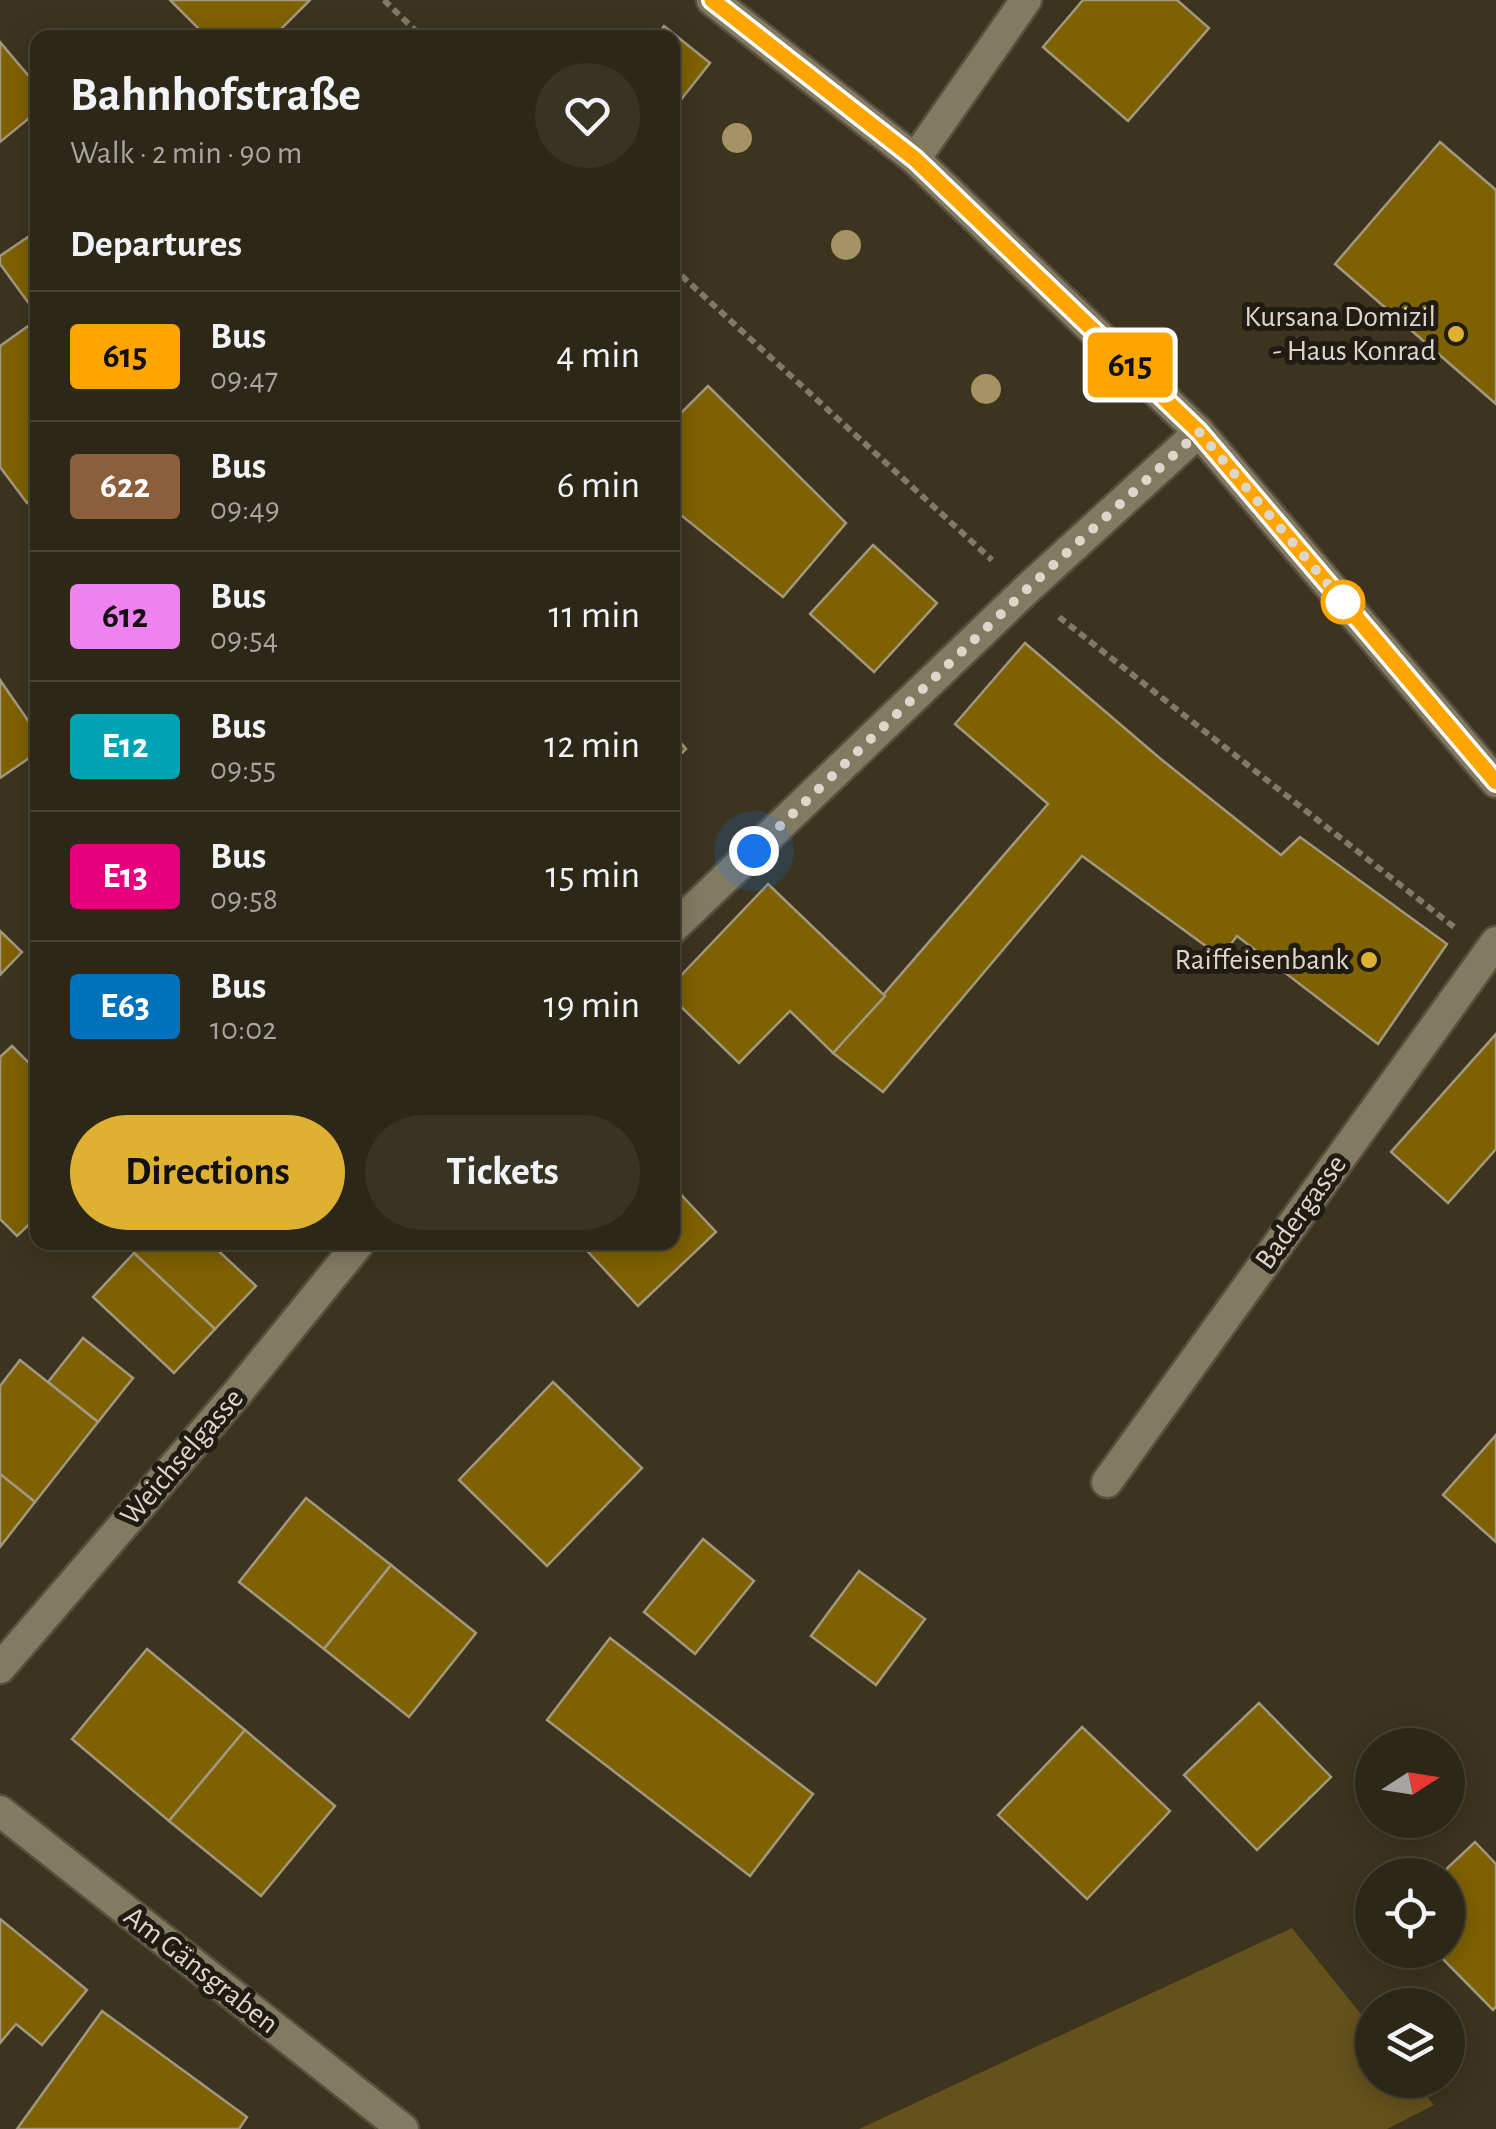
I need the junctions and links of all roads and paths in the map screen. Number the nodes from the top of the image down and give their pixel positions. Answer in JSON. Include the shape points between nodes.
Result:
{"nodes":[{"id":1,"x":384,"y":0,"type":"edge"},
{"id":2,"x":712,"y":0,"type":"edge"},
{"id":3,"x":1026,"y":0,"type":"edge"},
{"id":4,"x":415,"y":30,"type":"edge"},
{"id":5,"x":915,"y":159,"type":"junction"},
{"id":6,"x":680,"y":274,"type":"edge"},
{"id":7,"x":1199,"y":432,"type":"junction"},
{"id":8,"x":1026,"y":590,"type":"junction"},
{"id":9,"x":1496,"y":782,"type":"edge"},
{"id":10,"x":680,"y":921,"type":"edge"},
{"id":11,"x":1491,"y":947,"type":"edge"},
{"id":12,"x":354,"y":1250,"type":"edge"},
{"id":13,"x":1106,"y":1482,"type":"dead end"},
{"id":14,"x":0,"y":1668,"type":"edge"},
{"id":15,"x":0,"y":1811,"type":"edge"},
{"id":16,"x":403,"y":2129,"type":"edge"}],
"edges":[{"from":1,"to":4,"type":"path"},
{"from":2,"to":5,"type":"street"},
{"from":3,"to":5,"type":"street"},
{"from":5,"to":7,"type":"street"},
{"from":6,"to":8,"type":"path"},
{"from":7,"to":8,"type":"street"},
{"from":7,"to":9,"type":"street"},
{"from":8,"to":10,"type":"street"},
{"from":8,"to":11,"type":"path"},
{"from":11,"to":13,"type":"street","name":"Badergasse"},
{"from":12,"to":14,"type":"street","name":"Weichselgasse"},
{"from":15,"to":16,"type":"street","name":"Am Gänsgraben"}]}
